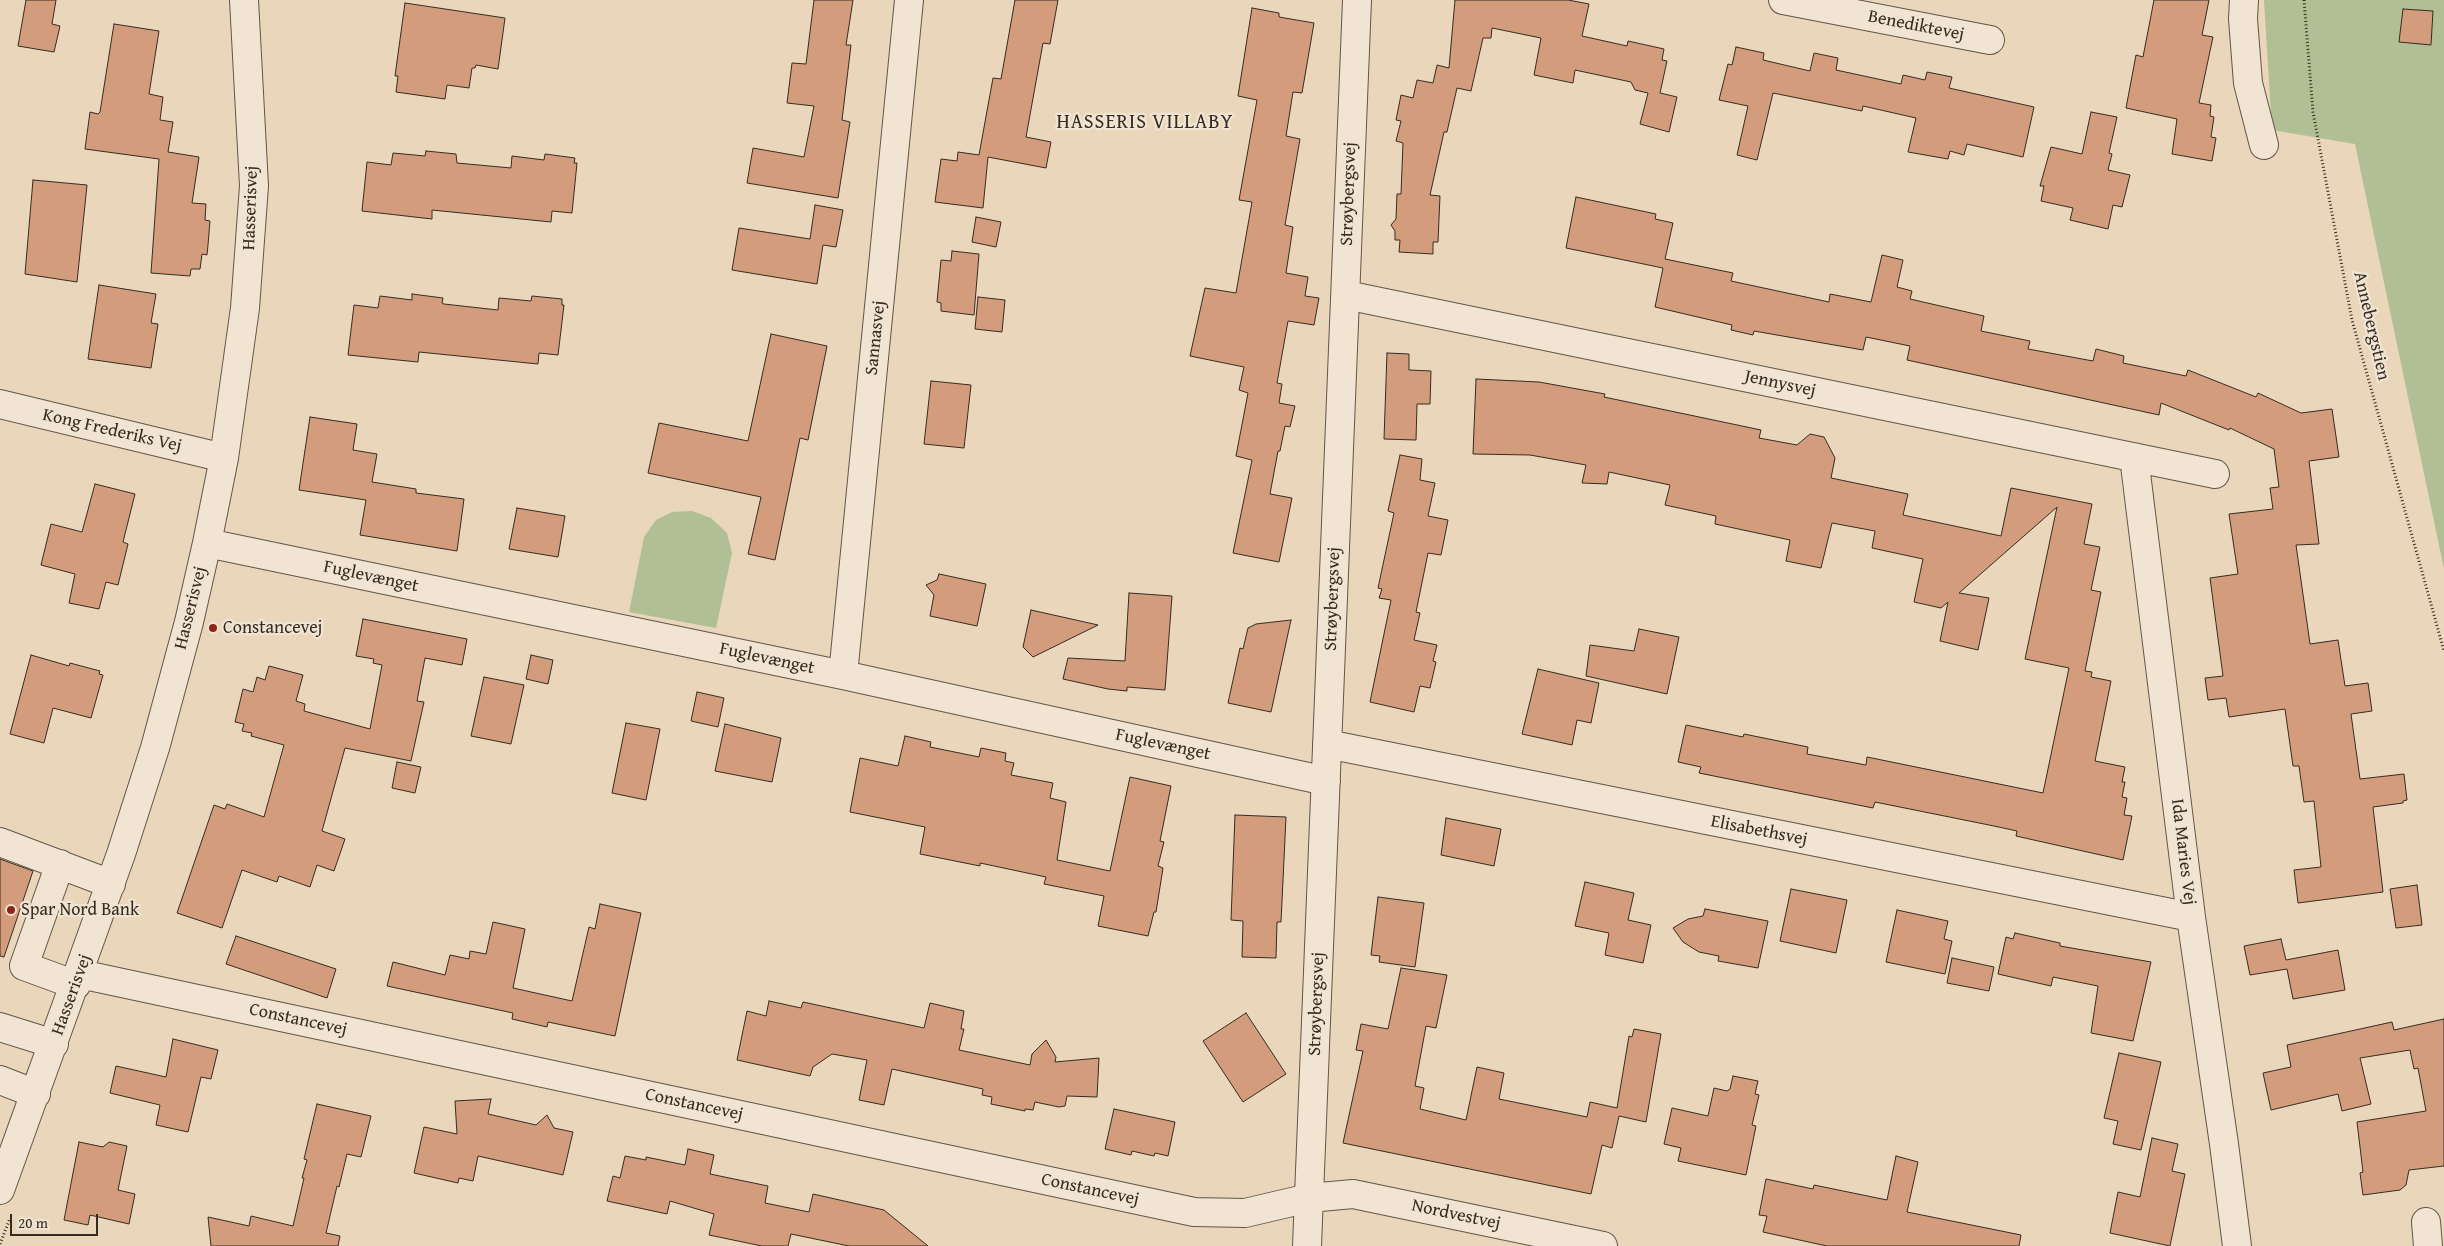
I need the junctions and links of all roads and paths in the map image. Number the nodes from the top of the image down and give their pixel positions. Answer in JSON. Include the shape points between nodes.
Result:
{"nodes":[{"id":1,"x":244,"y":0,"type":"edge"},
{"id":2,"x":909,"y":0,"type":"edge"},
{"id":3,"x":1357,"y":0,"type":"edge"},
{"id":4,"x":1783,"y":0,"type":"edge"},
{"id":5,"x":2244,"y":0,"type":"edge"},
{"id":6,"x":2304,"y":0,"type":"edge"},
{"id":7,"x":1990,"y":40,"type":"dead end"},
{"id":8,"x":2264,"y":144,"type":"dead end"},
{"id":9,"x":1346,"y":295,"type":"junction"},
{"id":10,"x":0,"y":404,"type":"edge"},
{"id":11,"x":2134,"y":457,"type":"junction"},
{"id":12,"x":224,"y":458,"type":"junction"},
{"id":13,"x":2215,"y":474,"type":"dead end"},
{"id":14,"x":207,"y":543,"type":"junction"},
{"id":15,"x":2444,"y":651,"type":"edge"},
{"id":16,"x":843,"y":675,"type":"junction"},
{"id":17,"x":1327,"y":744,"type":"junction"},
{"id":18,"x":1326,"y":781,"type":"junction"},
{"id":19,"x":0,"y":842,"type":"edge"},
{"id":20,"x":60,"y":864,"type":"junction"},
{"id":21,"x":111,"y":884,"type":"junction"},
{"id":22,"x":2191,"y":918,"type":"junction"},
{"id":23,"x":78,"y":979,"type":"junction"},
{"id":24,"x":0,"y":1027,"type":"edge"},
{"id":25,"x":54,"y":1044,"type":"junction"},
{"id":26,"x":0,"y":1080,"type":"edge"},
{"id":27,"x":36,"y":1094,"type":"junction"},
{"id":28,"x":0,"y":1190,"type":"edge"},
{"id":29,"x":1309,"y":1198,"type":"junction"},
{"id":30,"x":1307,"y":1246,"type":"edge"},
{"id":31,"x":1603,"y":1246,"type":"edge"},
{"id":32,"x":2237,"y":1246,"type":"edge"}],
"edges":[{"from":1,"to":12,"type":"street","name":"Hasserisvej","via":[[254,186],[245,308]]},
{"from":2,"to":16,"type":"street","name":"Sannasvej"},
{"from":3,"to":9,"type":"street","name":"Strøybergsvej"},
{"from":4,"to":7,"type":"street","name":"Benediktevej"},
{"from":5,"to":8,"type":"street","via":[[2248,83]]},
{"from":6,"to":15,"type":"path","name":"Annebergstien","via":[[2313,112],[2352,320]]},
{"from":9,"to":11,"type":"street","name":"Jennysvej"},
{"from":9,"to":17,"type":"street","name":"Strøybergsvej"},
{"from":10,"to":12,"type":"street","name":"Kong Frederiks Vej"},
{"from":11,"to":13,"type":"street","name":"Jennysvej"},
{"from":11,"to":22,"type":"street","name":"Ida Maries Vej"},
{"from":12,"to":14,"type":"street","name":"Hasserisvej"},
{"from":14,"to":16,"type":"street","name":"Fuglevænget"},
{"from":14,"to":21,"type":"street","name":"Hasserisvej","via":[[155,748]]},
{"from":16,"to":18,"type":"street","name":"Fuglevænget"},
{"from":17,"to":18,"type":"street","name":"Strøybergsvej"},
{"from":17,"to":22,"type":"street","name":"Elisabethsvej"},
{"from":18,"to":29,"type":"street","name":"Strøybergsvej"},
{"from":19,"to":20,"type":"street"},
{"from":20,"to":21,"type":"street"},
{"from":20,"to":23,"type":"street","name":"Constancevej","via":[[24,966]]},
{"from":21,"to":23,"type":"street","name":"Hasserisvej"},
{"from":22,"to":32,"type":"street","name":"Ida Maries Vej"},
{"from":23,"to":25,"type":"street","name":"Hasserisvej"},
{"from":23,"to":29,"type":"street","name":"Constancevej","via":[[1194,1212],[1245,1212]]},
{"from":24,"to":25,"type":"street"},
{"from":25,"to":27,"type":"street","name":"Hasserisvej"},
{"from":26,"to":27,"type":"street"},
{"from":27,"to":28,"type":"street","name":"Hasserisvej"},
{"from":29,"to":30,"type":"street","name":"Strøybergsvej"},
{"from":29,"to":31,"type":"street","name":"Nordvestvej","via":[[1353,1194]]}]}
